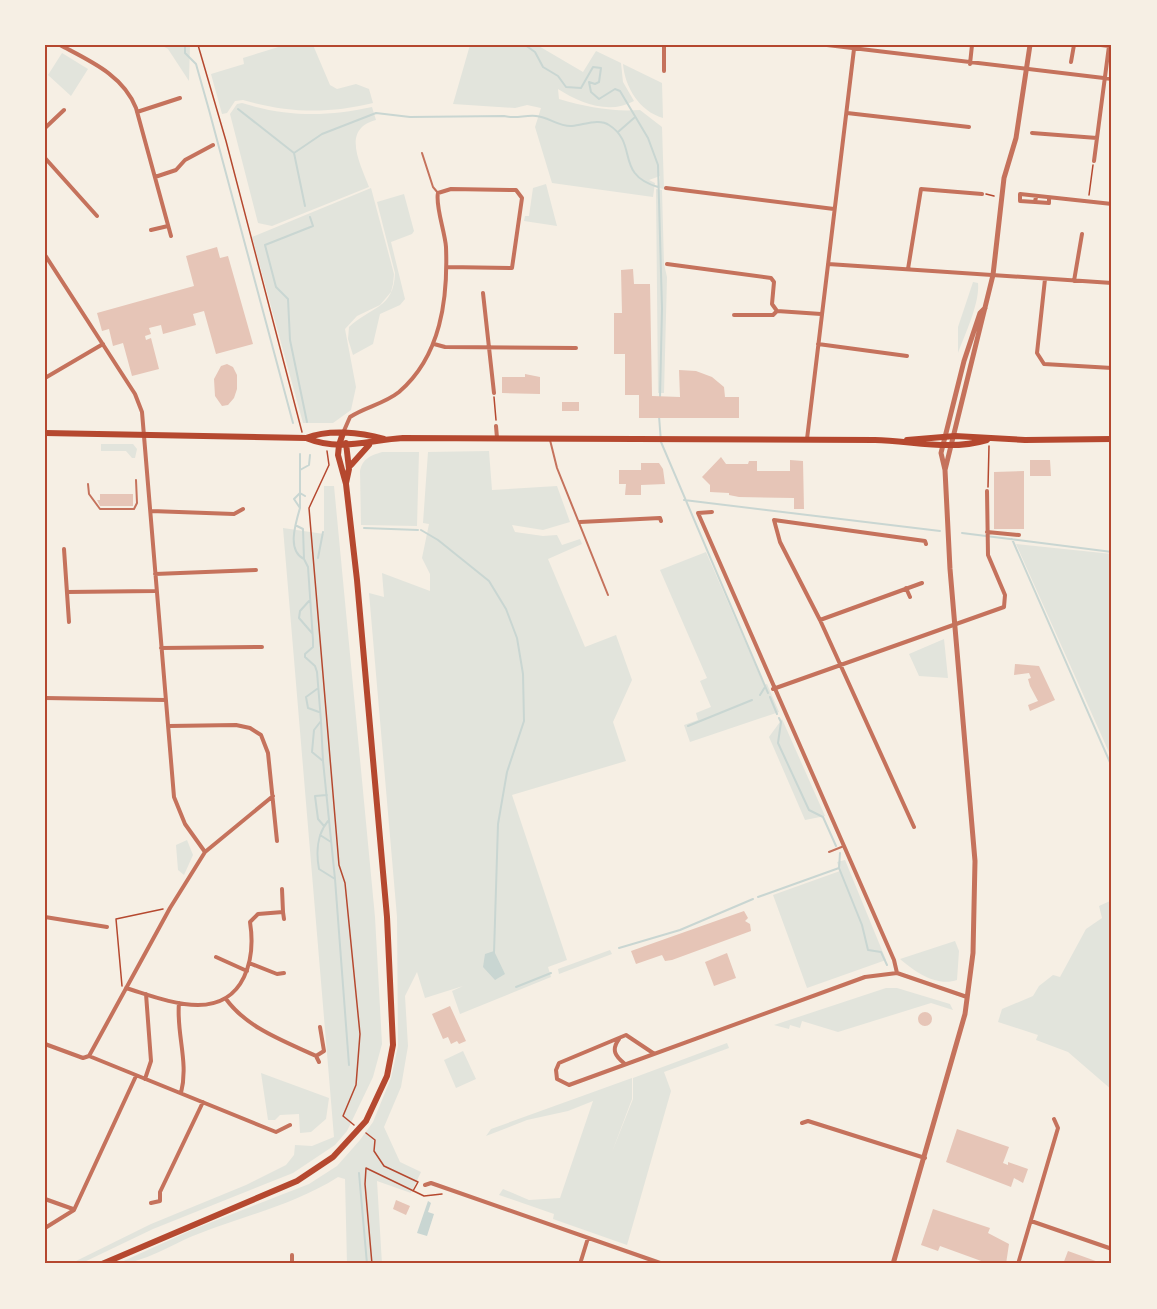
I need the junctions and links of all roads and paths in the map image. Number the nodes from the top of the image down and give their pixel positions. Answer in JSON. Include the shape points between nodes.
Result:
{"nodes":[{"id":1,"x":60,"y":45,"type":"edge"},
{"id":2,"x":198,"y":45,"type":"edge"},
{"id":3,"x":664,"y":45,"type":"edge"},
{"id":4,"x":828,"y":45,"type":"edge"},
{"id":5,"x":972,"y":45,"type":"edge"},
{"id":6,"x":1030,"y":45,"type":"edge"},
{"id":7,"x":1074,"y":45,"type":"edge"},
{"id":8,"x":1101,"y":45,"type":"edge"},
{"id":9,"x":852,"y":47,"type":"edge"},
{"id":10,"x":1071,"y":62,"type":"dead end"},
{"id":11,"x":970,"y":64,"type":"junction"},
{"id":12,"x":1028,"y":69,"type":"junction"},
{"id":13,"x":664,"y":71,"type":"dead end"},
{"id":14,"x":1105,"y":78,"type":"junction"},
{"id":15,"x":1112,"y":79,"type":"edge"},
{"id":16,"x":180,"y":98,"type":"dead end"},
{"id":17,"x":64,"y":110,"type":"dead end"},
{"id":18,"x":137,"y":112,"type":"junction"},
{"id":19,"x":847,"y":113,"type":"junction"},
{"id":20,"x":969,"y":127,"type":"dead end"},
{"id":21,"x":45,"y":128,"type":"edge"},
{"id":22,"x":1032,"y":133,"type":"dead end"},
{"id":23,"x":1097,"y":138,"type":"junction"},
{"id":24,"x":213,"y":145,"type":"dead end"},
{"id":25,"x":422,"y":153,"type":"dead end"},
{"id":26,"x":45,"y":158,"type":"edge"},
{"id":27,"x":1094,"y":161,"type":"joint"},
{"id":28,"x":155,"y":177,"type":"junction"},
{"id":29,"x":666,"y":188,"type":"dead end"},
{"id":30,"x":438,"y":193,"type":"junction"},
{"id":31,"x":982,"y":194,"type":"joint"},
{"id":32,"x":994,"y":196,"type":"dead end"},
{"id":33,"x":1036,"y":200,"type":"dead end"},
{"id":34,"x":1088,"y":202,"type":"junction"},
{"id":35,"x":1112,"y":204,"type":"edge"},
{"id":36,"x":834,"y":209,"type":"junction"},
{"id":37,"x":97,"y":216,"type":"dead end"},
{"id":38,"x":168,"y":226,"type":"junction"},
{"id":39,"x":151,"y":230,"type":"dead end"},
{"id":40,"x":1082,"y":234,"type":"dead end"},
{"id":41,"x":171,"y":236,"type":"dead end"},
{"id":42,"x":45,"y":255,"type":"edge"},
{"id":43,"x":667,"y":264,"type":"dead end"},
{"id":44,"x":828,"y":264,"type":"junction"},
{"id":45,"x":447,"y":267,"type":"junction"},
{"id":46,"x":908,"y":269,"type":"junction"},
{"id":47,"x":993,"y":275,"type":"junction"},
{"id":48,"x":1045,"y":279,"type":"junction"},
{"id":49,"x":1074,"y":281,"type":"junction"},
{"id":50,"x":1112,"y":283,"type":"edge"},
{"id":51,"x":483,"y":293,"type":"dead end"},
{"id":52,"x":985,"y":308,"type":"junction"},
{"id":53,"x":777,"y":311,"type":"junction"},
{"id":54,"x":821,"y":314,"type":"junction"},
{"id":55,"x":734,"y":315,"type":"dead end"},
{"id":56,"x":103,"y":344,"type":"junction"},
{"id":57,"x":434,"y":344,"type":"junction"},
{"id":58,"x":818,"y":344,"type":"junction"},
{"id":59,"x":488,"y":347,"type":"junction"},
{"id":60,"x":576,"y":348,"type":"dead end"},
{"id":61,"x":907,"y":356,"type":"dead end"},
{"id":62,"x":1112,"y":368,"type":"edge"},
{"id":63,"x":45,"y":378,"type":"edge"},
{"id":64,"x":494,"y":393,"type":"joint"},
{"id":65,"x":496,"y":426,"type":"joint"},
{"id":66,"x":302,"y":428,"type":"dead end"},
{"id":67,"x":45,"y":433,"type":"edge"},
{"id":68,"x":343,"y":433,"type":"junction"},
{"id":69,"x":144,"y":434,"type":"junction"},
{"id":70,"x":955,"y":435,"type":"junction"},
{"id":71,"x":945,"y":436,"type":"junction"},
{"id":72,"x":306,"y":438,"type":"junction"},
{"id":73,"x":497,"y":438,"type":"junction"},
{"id":74,"x":384,"y":439,"type":"junction"},
{"id":75,"x":550,"y":439,"type":"junction"},
{"id":76,"x":807,"y":439,"type":"junction"},
{"id":77,"x":1112,"y":439,"type":"edge"},
{"id":78,"x":988,"y":440,"type":"junction"},
{"id":79,"x":903,"y":441,"type":"junction"},
{"id":80,"x":369,"y":444,"type":"junction"},
{"id":81,"x":339,"y":445,"type":"junction"},
{"id":82,"x":347,"y":445,"type":"junction"},
{"id":83,"x":943,"y":445,"type":"junction"},
{"id":84,"x":952,"y":445,"type":"junction"},
{"id":85,"x":327,"y":451,"type":"dead end"},
{"id":86,"x":349,"y":469,"type":"junction"},
{"id":87,"x":945,"y":470,"type":"junction"},
{"id":88,"x":136,"y":480,"type":"dead end"},
{"id":89,"x":88,"y":484,"type":"dead end"},
{"id":90,"x":346,"y":484,"type":"junction"},
{"id":91,"x":987,"y":491,"type":"joint"},
{"id":92,"x":243,"y":509,"type":"dead end"},
{"id":93,"x":151,"y":511,"type":"junction"},
{"id":94,"x":712,"y":512,"type":"dead end"},
{"id":95,"x":662,"y":521,"type":"dead end"},
{"id":96,"x":580,"y":522,"type":"junction"},
{"id":97,"x":987,"y":532,"type":"junction"},
{"id":98,"x":1019,"y":535,"type":"dead end"},
{"id":99,"x":926,"y":544,"type":"dead end"},
{"id":100,"x":64,"y":549,"type":"dead end"},
{"id":101,"x":256,"y":570,"type":"dead end"},
{"id":102,"x":154,"y":574,"type":"junction"},
{"id":103,"x":922,"y":583,"type":"dead end"},
{"id":104,"x":906,"y":588,"type":"junction"},
{"id":105,"x":155,"y":591,"type":"junction"},
{"id":106,"x":67,"y":592,"type":"junction"},
{"id":107,"x":608,"y":595,"type":"dead end"},
{"id":108,"x":910,"y":597,"type":"dead end"},
{"id":109,"x":820,"y":620,"type":"junction"},
{"id":110,"x":69,"y":622,"type":"dead end"},
{"id":111,"x":955,"y":623,"type":"junction"},
{"id":112,"x":262,"y":647,"type":"dead end"},
{"id":113,"x":161,"y":648,"type":"junction"},
{"id":114,"x":840,"y":664,"type":"junction"},
{"id":115,"x":774,"y":689,"type":"junction"},
{"id":116,"x":45,"y":698,"type":"edge"},
{"id":117,"x":165,"y":700,"type":"junction"},
{"id":118,"x":169,"y":726,"type":"junction"},
{"id":119,"x":273,"y":796,"type":"junction"},
{"id":120,"x":914,"y":828,"type":"dead end"},
{"id":121,"x":277,"y":841,"type":"dead end"},
{"id":122,"x":844,"y":846,"type":"junction"},
{"id":123,"x":205,"y":852,"type":"junction"},
{"id":124,"x":829,"y":852,"type":"dead end"},
{"id":125,"x":282,"y":889,"type":"dead end"},
{"id":126,"x":170,"y":908,"type":"junction"},
{"id":127,"x":284,"y":912,"type":"junction"},
{"id":128,"x":45,"y":917,"type":"edge"},
{"id":129,"x":284,"y":919,"type":"dead end"},
{"id":130,"x":107,"y":927,"type":"dead end"},
{"id":131,"x":216,"y":957,"type":"dead end"},
{"id":132,"x":249,"y":963,"type":"junction"},
{"id":133,"x":247,"y":971,"type":"junction"},
{"id":134,"x":284,"y":973,"type":"dead end"},
{"id":135,"x":897,"y":974,"type":"junction"},
{"id":136,"x":126,"y":988,"type":"junction"},
{"id":137,"x":146,"y":994,"type":"junction"},
{"id":138,"x":968,"y":998,"type":"junction"},
{"id":139,"x":226,"y":999,"type":"junction"},
{"id":140,"x":179,"y":1003,"type":"junction"},
{"id":141,"x":320,"y":1027,"type":"dead end"},
{"id":142,"x":622,"y":1036,"type":"junction"},
{"id":143,"x":45,"y":1044,"type":"edge"},
{"id":144,"x":652,"y":1053,"type":"junction"},
{"id":145,"x":89,"y":1056,"type":"junction"},
{"id":146,"x":316,"y":1056,"type":"junction"},
{"id":147,"x":319,"y":1062,"type":"dead end"},
{"id":148,"x":625,"y":1064,"type":"junction"},
{"id":149,"x":136,"y":1076,"type":"junction"},
{"id":150,"x":145,"y":1080,"type":"junction"},
{"id":151,"x":181,"y":1093,"type":"junction"},
{"id":152,"x":203,"y":1102,"type":"junction"},
{"id":153,"x":1054,"y":1119,"type":"dead end"},
{"id":154,"x":348,"y":1120,"type":"dead end"},
{"id":155,"x":802,"y":1123,"type":"dead end"},
{"id":156,"x":290,"y":1125,"type":"dead end"},
{"id":157,"x":371,"y":1137,"type":"dead end"},
{"id":158,"x":926,"y":1158,"type":"junction"},
{"id":159,"x":425,"y":1185,"type":"dead end"},
{"id":160,"x":413,"y":1191,"type":"junction"},
{"id":161,"x":442,"y":1194,"type":"dead end"},
{"id":162,"x":45,"y":1199,"type":"edge"},
{"id":163,"x":151,"y":1203,"type":"dead end"},
{"id":164,"x":74,"y":1210,"type":"junction"},
{"id":165,"x":1031,"y":1221,"type":"junction"},
{"id":166,"x":45,"y":1228,"type":"edge"},
{"id":167,"x":588,"y":1238,"type":"junction"},
{"id":168,"x":1112,"y":1249,"type":"edge"},
{"id":169,"x":292,"y":1256,"type":"dead end"},
{"id":170,"x":102,"y":1264,"type":"edge"},
{"id":171,"x":292,"y":1264,"type":"edge"},
{"id":172,"x":372,"y":1264,"type":"edge"},
{"id":173,"x":580,"y":1264,"type":"edge"},
{"id":174,"x":663,"y":1264,"type":"edge"},
{"id":175,"x":893,"y":1264,"type":"edge"},
{"id":176,"x":1018,"y":1264,"type":"edge"}],
"edges":[{"from":1,"to":18,"type":"street","via":[[117,79],[129,93]]},
{"from":2,"to":66,"type":"path"},
{"from":3,"to":13,"type":"street"},
{"from":4,"to":9,"type":"street"},
{"from":5,"to":11,"type":"street"},
{"from":6,"to":12,"type":"street"},
{"from":7,"to":10,"type":"street"},
{"from":8,"to":14,"type":"street","via":[[1109,46]]},
{"from":9,"to":11,"type":"street"},
{"from":9,"to":19,"type":"street"},
{"from":11,"to":12,"type":"street"},
{"from":12,"to":14,"type":"street"},
{"from":12,"to":47,"type":"street","via":[[1016,138],[1004,178]]},
{"from":14,"to":15,"type":"street"},
{"from":14,"to":23,"type":"street"},
{"from":16,"to":18,"type":"street"},
{"from":17,"to":21,"type":"street"},
{"from":18,"to":28,"type":"street"},
{"from":19,"to":20,"type":"street"},
{"from":19,"to":36,"type":"street"},
{"from":22,"to":23,"type":"street"},
{"from":23,"to":27,"type":"street"},
{"from":24,"to":28,"type":"street","via":[[184,160],[176,170]]},
{"from":25,"to":30,"type":"lane"},
{"from":26,"to":37,"type":"street"},
{"from":27,"to":34,"type":"path"},
{"from":28,"to":38,"type":"street"},
{"from":29,"to":36,"type":"street"},
{"from":30,"to":45,"type":"street"},
{"from":30,"to":45,"type":"street","via":[[459,189],[516,190],[521,194],[512,268]]},
{"from":31,"to":32,"type":"path"},
{"from":31,"to":46,"type":"street","via":[[921,189]]},
{"from":33,"to":34,"type":"street"},
{"from":34,"to":35,"type":"street"},
{"from":36,"to":44,"type":"street"},
{"from":38,"to":39,"type":"street"},
{"from":38,"to":41,"type":"street"},
{"from":40,"to":49,"type":"street"},
{"from":42,"to":56,"type":"street"},
{"from":43,"to":53,"type":"street","via":[[771,278],[772,304]]},
{"from":44,"to":46,"type":"street"},
{"from":44,"to":54,"type":"street"},
{"from":45,"to":57,"type":"street","via":[[444,305]]},
{"from":46,"to":47,"type":"street"},
{"from":47,"to":48,"type":"street"},
{"from":47,"to":52,"type":"street"},
{"from":48,"to":49,"type":"street"},
{"from":48,"to":62,"type":"street","via":[[1039,359],[1044,364]]},
{"from":49,"to":50,"type":"street"},
{"from":51,"to":59,"type":"street"},
{"from":52,"to":70,"type":"street"},
{"from":52,"to":71,"type":"street","via":[[964,361]]},
{"from":53,"to":54,"type":"street"},
{"from":53,"to":55,"type":"street","via":[[773,315]]},
{"from":54,"to":58,"type":"street"},
{"from":56,"to":63,"type":"street"},
{"from":56,"to":69,"type":"street","via":[[135,394]]},
{"from":57,"to":59,"type":"street"},
{"from":57,"to":68,"type":"street","via":[[399,391],[350,417]]},
{"from":58,"to":61,"type":"street"},
{"from":58,"to":76,"type":"street"},
{"from":59,"to":60,"type":"street"},
{"from":59,"to":64,"type":"street"},
{"from":64,"to":65,"type":"path"},
{"from":65,"to":73,"type":"street"},
{"from":67,"to":69,"type":"main road"},
{"from":68,"to":72,"type":"main road","via":[[319,433]]},
{"from":68,"to":74,"type":"main road"},
{"from":68,"to":81,"type":"main road"},
{"from":68,"to":82,"type":"main road"},
{"from":69,"to":72,"type":"main road"},
{"from":69,"to":93,"type":"street"},
{"from":70,"to":71,"type":"main road"},
{"from":70,"to":78,"type":"main road"},
{"from":70,"to":84,"type":"street"},
{"from":71,"to":79,"type":"main road"},
{"from":71,"to":83,"type":"street"},
{"from":72,"to":81,"type":"main road"},
{"from":73,"to":74,"type":"main road"},
{"from":73,"to":75,"type":"main road"},
{"from":74,"to":80,"type":"main road"},
{"from":75,"to":76,"type":"main road"},
{"from":75,"to":96,"type":"lane","via":[[557,468]]},
{"from":76,"to":79,"type":"main road"},
{"from":77,"to":78,"type":"main road"},
{"from":78,"to":84,"type":"main road"},
{"from":78,"to":91,"type":"path"},
{"from":79,"to":83,"type":"main road"},
{"from":80,"to":82,"type":"main road"},
{"from":80,"to":86,"type":"main road"},
{"from":81,"to":82,"type":"main road"},
{"from":81,"to":90,"type":"main road"},
{"from":82,"to":86,"type":"main road"},
{"from":83,"to":84,"type":"main road"},
{"from":83,"to":87,"type":"street"},
{"from":84,"to":87,"type":"street"},
{"from":85,"to":154,"type":"path","via":[[329,465],[309,508],[339,864],[345,883],[360,1034],[356,1085],[342,1116]]},
{"from":86,"to":90,"type":"main road"},
{"from":87,"to":111,"type":"street"},
{"from":88,"to":89,"type":"lane","via":[[135,509],[100,509],[88,494]]},
{"from":90,"to":170,"type":"main road","via":[[387,917],[393,1046],[387,1076],[366,1121],[316,1170]]},
{"from":91,"to":97,"type":"street"},
{"from":92,"to":93,"type":"street","via":[[234,514]]},
{"from":93,"to":102,"type":"street"},
{"from":94,"to":115,"type":"street","via":[[698,513]]},
{"from":95,"to":96,"type":"street","via":[[660,518]]},
{"from":96,"to":107,"type":"lane"},
{"from":97,"to":98,"type":"street"},
{"from":97,"to":111,"type":"street","via":[[988,555],[1006,602]]},
{"from":99,"to":109,"type":"street","via":[[890,535],[774,520],[780,542]]},
{"from":100,"to":106,"type":"street"},
{"from":101,"to":102,"type":"street"},
{"from":102,"to":105,"type":"street"},
{"from":103,"to":104,"type":"street"},
{"from":104,"to":108,"type":"street"},
{"from":104,"to":109,"type":"street"},
{"from":105,"to":106,"type":"street"},
{"from":105,"to":113,"type":"street"},
{"from":106,"to":110,"type":"street"},
{"from":109,"to":114,"type":"street"},
{"from":111,"to":114,"type":"street"},
{"from":111,"to":138,"type":"street","via":[[975,861]]},
{"from":112,"to":113,"type":"street"},
{"from":113,"to":117,"type":"street"},
{"from":114,"to":115,"type":"street"},
{"from":114,"to":120,"type":"street"},
{"from":115,"to":122,"type":"street"},
{"from":116,"to":117,"type":"street"},
{"from":117,"to":118,"type":"street"},
{"from":118,"to":119,"type":"street","via":[[236,725],[255,730],[266,743]]},
{"from":118,"to":123,"type":"street","via":[[174,797],[185,824]]},
{"from":119,"to":121,"type":"street"},
{"from":119,"to":123,"type":"street"},
{"from":122,"to":124,"type":"lane"},
{"from":122,"to":135,"type":"street"},
{"from":123,"to":126,"type":"street"},
{"from":125,"to":127,"type":"street"},
{"from":126,"to":136,"type":"street"},
{"from":126,"to":136,"type":"path","via":[[116,919],[122,985]]},
{"from":127,"to":129,"type":"street"},
{"from":127,"to":132,"type":"street","via":[[258,914],[250,922],[254,941]]},
{"from":128,"to":130,"type":"street"},
{"from":131,"to":133,"type":"street"},
{"from":132,"to":133,"type":"street"},
{"from":132,"to":134,"type":"street"},
{"from":133,"to":139,"type":"street","via":[[238,989]]},
{"from":135,"to":138,"type":"street"},
{"from":135,"to":144,"type":"street","via":[[865,977]]},
{"from":136,"to":137,"type":"street"},
{"from":136,"to":145,"type":"street"},
{"from":137,"to":140,"type":"street"},
{"from":137,"to":150,"type":"street","via":[[151,1061]]},
{"from":138,"to":158,"type":"street"},
{"from":139,"to":140,"type":"street","via":[[206,1006]]},
{"from":139,"to":146,"type":"street","via":[[266,1033]]},
{"from":140,"to":151,"type":"street","via":[[184,1059]]},
{"from":141,"to":146,"type":"street","via":[[324,1051]]},
{"from":142,"to":144,"type":"street"},
{"from":142,"to":148,"type":"street","via":[[614,1050]]},
{"from":142,"to":148,"type":"street","via":[[563,1060],[556,1070],[557,1079],[569,1085]]},
{"from":143,"to":145,"type":"street","via":[[83,1058]]},
{"from":144,"to":148,"type":"street"},
{"from":145,"to":149,"type":"street"},
{"from":146,"to":147,"type":"street"},
{"from":149,"to":150,"type":"street"},
{"from":149,"to":164,"type":"street"},
{"from":150,"to":151,"type":"street"},
{"from":151,"to":152,"type":"street"},
{"from":152,"to":156,"type":"street","via":[[276,1132]]},
{"from":152,"to":163,"type":"street","via":[[160,1192],[160,1201]]},
{"from":153,"to":165,"type":"street","via":[[1058,1128]]},
{"from":155,"to":158,"type":"street","via":[[808,1121]]},
{"from":157,"to":160,"type":"path","via":[[378,1160],[384,1166],[418,1182]]},
{"from":158,"to":175,"type":"street"},
{"from":159,"to":167,"type":"street","via":[[431,1183]]},
{"from":160,"to":161,"type":"path","via":[[424,1196]]},
{"from":160,"to":172,"type":"path","via":[[366,1168]]},
{"from":162,"to":164,"type":"street"},
{"from":164,"to":166,"type":"street"},
{"from":165,"to":168,"type":"street"},
{"from":165,"to":176,"type":"street"},
{"from":167,"to":173,"type":"street"},
{"from":167,"to":174,"type":"street"},
{"from":169,"to":171,"type":"street"}]}
